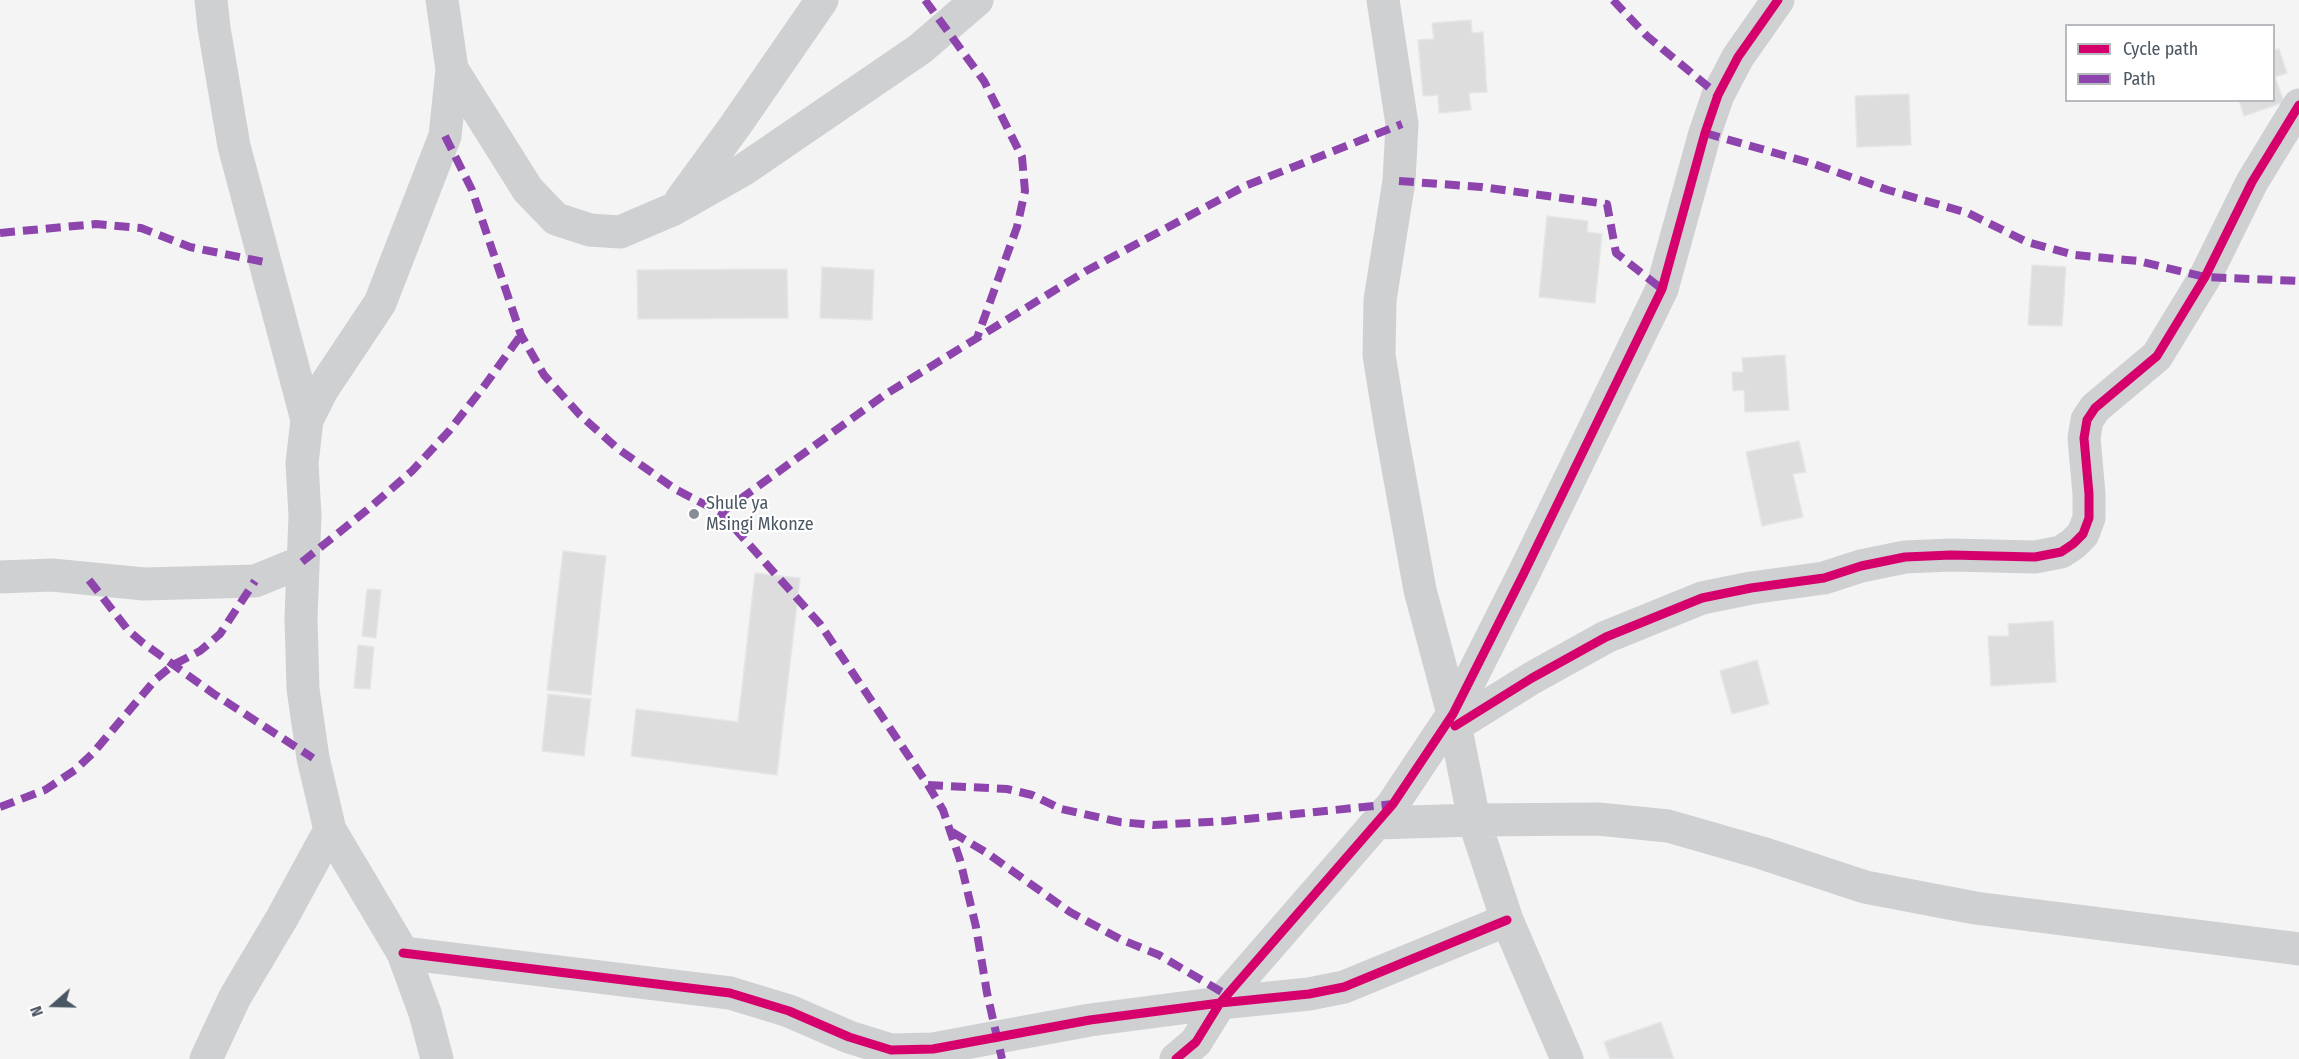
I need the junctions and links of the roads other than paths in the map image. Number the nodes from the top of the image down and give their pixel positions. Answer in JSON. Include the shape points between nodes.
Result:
{"nodes":[{"id":1,"x":212,"y":0,"type":"edge"},
{"id":2,"x":442,"y":0,"type":"edge"},
{"id":3,"x":822,"y":0,"type":"edge"},
{"id":4,"x":977,"y":0,"type":"edge"},
{"id":5,"x":1383,"y":0,"type":"edge"},
{"id":6,"x":1778,"y":0,"type":"edge"},
{"id":7,"x":452,"y":69,"type":"junction"},
{"id":8,"x":2299,"y":105,"type":"edge"},
{"id":9,"x":674,"y":209,"type":"junction"},
{"id":10,"x":307,"y":420,"type":"junction"},
{"id":11,"x":302,"y":562,"type":"junction"},
{"id":12,"x":0,"y":577,"type":"edge"},
{"id":13,"x":1454,"y":720,"type":"junction"},
{"id":14,"x":1474,"y":820,"type":"junction"},
{"id":15,"x":1377,"y":823,"type":"junction"},
{"id":16,"x":330,"y":830,"type":"junction"},
{"id":17,"x":1507,"y":920,"type":"junction"},
{"id":18,"x":2299,"y":949,"type":"edge"},
{"id":19,"x":403,"y":953,"type":"junction"},
{"id":20,"x":1220,"y":1003,"type":"junction"},
{"id":21,"x":1190,"y":1053,"type":"edge"},
{"id":22,"x":206,"y":1059,"type":"edge"},
{"id":23,"x":437,"y":1059,"type":"edge"},
{"id":24,"x":1567,"y":1059,"type":"edge"}],
"edges":[{"from":1,"to":10,"type":"street","via":[[234,146]]},
{"from":2,"to":7,"type":"street"},
{"from":3,"to":9,"type":"street"},
{"from":4,"to":9,"type":"street","via":[[920,49],[828,113],[743,170]]},
{"from":5,"to":13,"type":"street","via":[[1402,124],[1399,182],[1380,300],[1379,355],[1420,590]]},
{"from":6,"to":13,"type":"street","via":[[1738,57],[1718,95],[1662,289]]},
{"from":7,"to":9,"type":"street","via":[[528,190],[556,219],[590,230],[620,232]]},
{"from":7,"to":10,"type":"street","via":[[445,136],[380,303],[322,390]]},
{"from":8,"to":13,"type":"street","via":[[2157,356],[2095,408],[2087,420],[2084,438],[2089,518],[2073,544],[2061,552],[2035,557],[1905,557],[1824,578],[1702,598],[1606,637]]},
{"from":10,"to":11,"type":"street","via":[[302,463]]},
{"from":11,"to":12,"type":"street","via":[[255,581],[144,584],[52,575]]},
{"from":11,"to":16,"type":"street","via":[[303,689],[313,758]]},
{"from":13,"to":14,"type":"street"},
{"from":13,"to":15,"type":"street"},
{"from":14,"to":15,"type":"street"},
{"from":14,"to":17,"type":"street"},
{"from":14,"to":18,"type":"street","via":[[1598,819],[1668,826],[1865,887],[1987,910]]},
{"from":15,"to":20,"type":"street"},
{"from":16,"to":19,"type":"street"},
{"from":16,"to":22,"type":"street","via":[[235,997]]},
{"from":17,"to":20,"type":"street","via":[[1344,987]]},
{"from":17,"to":24,"type":"street"},
{"from":19,"to":20,"type":"street","via":[[730,993],[891,1050],[933,1049],[1090,1020]]},
{"from":19,"to":23,"type":"street"},
{"from":20,"to":21,"type":"street"}]}
